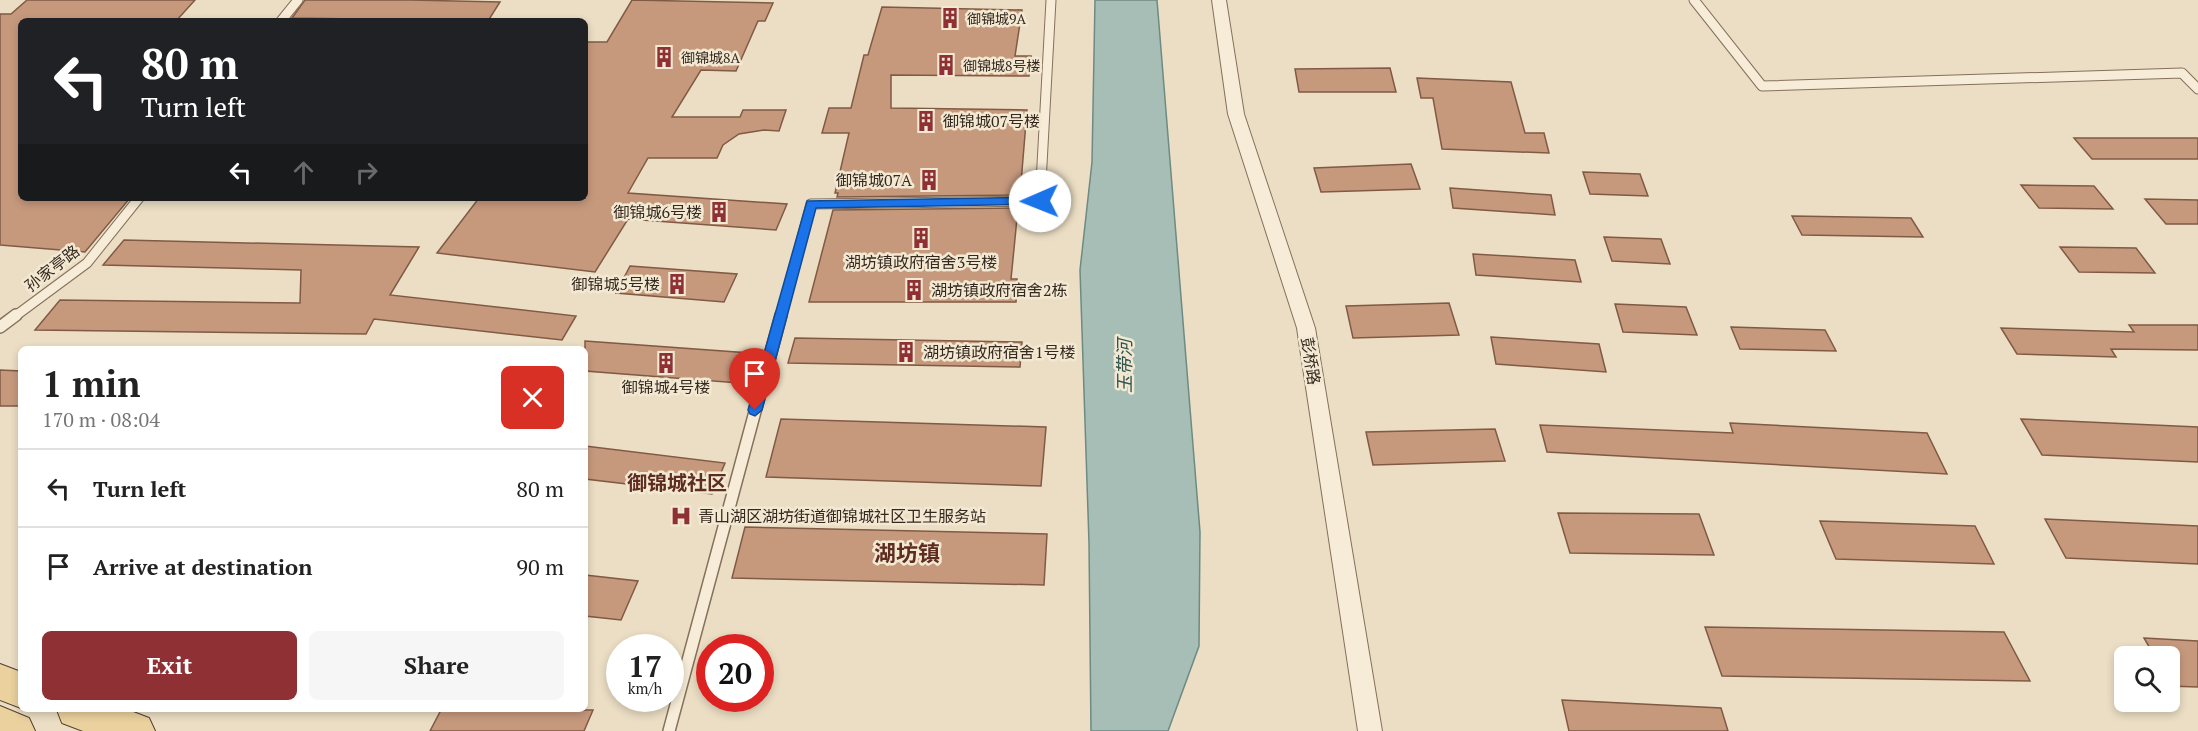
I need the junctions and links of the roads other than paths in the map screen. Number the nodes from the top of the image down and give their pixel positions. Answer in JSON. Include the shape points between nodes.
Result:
{"nodes":[{"id":1,"x":298,"y":0,"type":"edge"},
{"id":2,"x":1051,"y":0,"type":"edge"},
{"id":3,"x":1219,"y":0,"type":"edge"},
{"id":4,"x":1694,"y":0,"type":"edge"},
{"id":5,"x":283,"y":18,"type":"edge"},
{"id":6,"x":2198,"y":89,"type":"edge"},
{"id":7,"x":137,"y":201,"type":"edge"},
{"id":8,"x":0,"y":327,"type":"edge"},
{"id":9,"x":0,"y":682,"type":"edge"},
{"id":10,"x":18,"y":689,"type":"edge"},
{"id":11,"x":82,"y":712,"type":"edge"},
{"id":12,"x":0,"y":725,"type":"edge"},
{"id":13,"x":15,"y":731,"type":"edge"},
{"id":14,"x":135,"y":731,"type":"edge"},
{"id":15,"x":669,"y":731,"type":"edge"},
{"id":16,"x":1370,"y":731,"type":"edge"}],
"edges":[{"from":1,"to":5,"type":"lane"},
{"from":2,"to":15,"type":"lane","via":[[1040,201],[811,204]]},
{"from":3,"to":16,"type":"street","name":"彭桥路","via":[[1236,114],[1306,328]]},
{"from":4,"to":6,"type":"lane","via":[[1762,86],[2181,73]]},
{"from":7,"to":8,"type":"lane","name":"孙家亭路","via":[[87,263]]},
{"from":9,"to":10,"type":"main road"},
{"from":11,"to":14,"type":"main road"},
{"from":12,"to":13,"type":"main road"}]}
